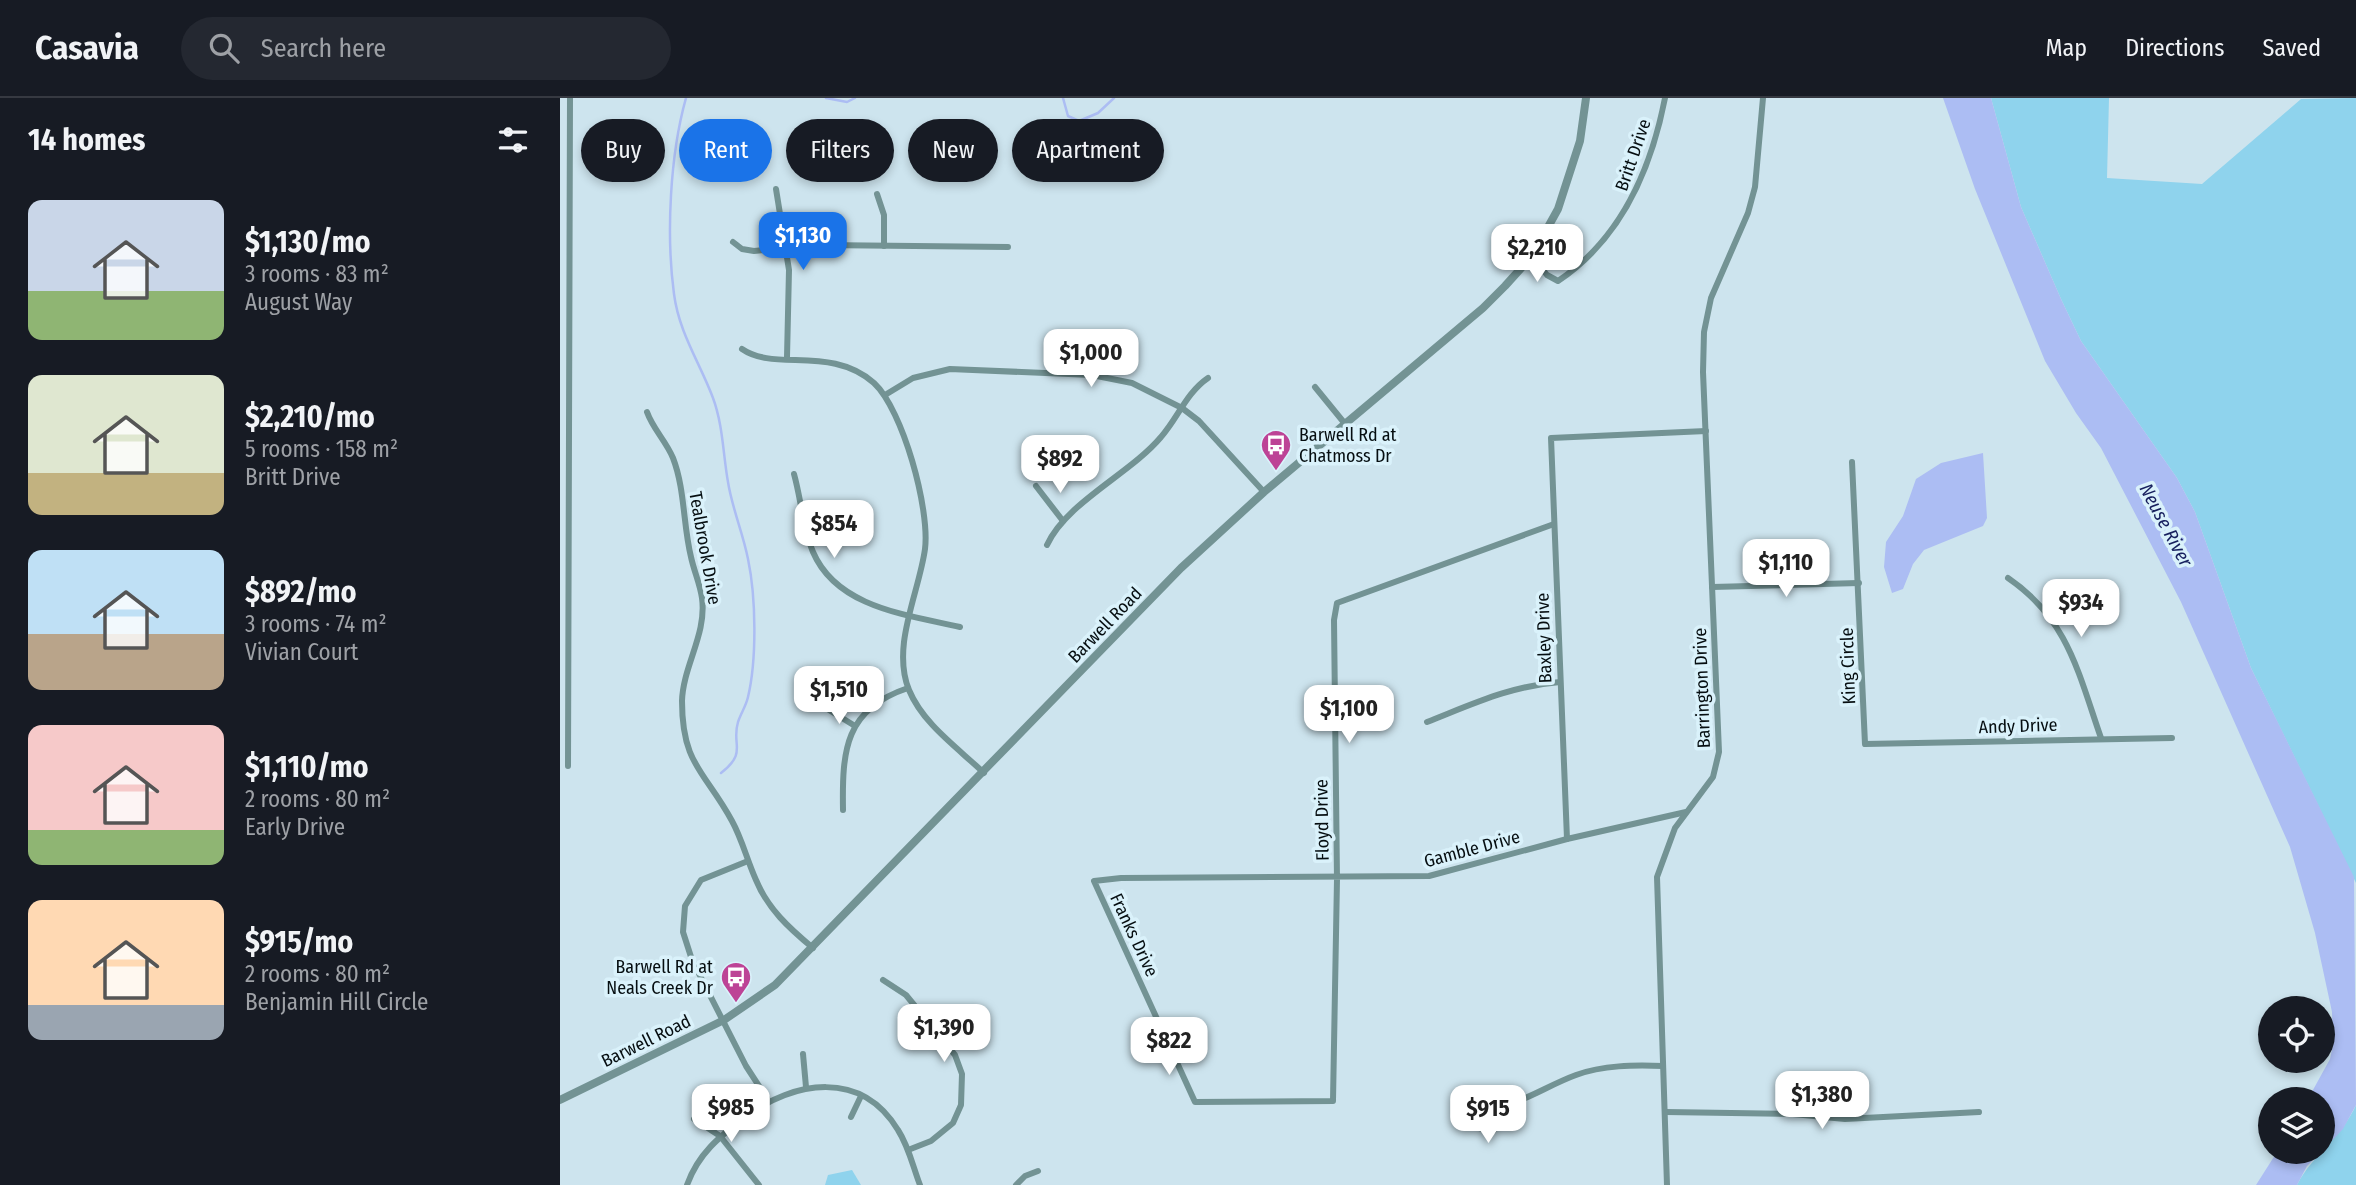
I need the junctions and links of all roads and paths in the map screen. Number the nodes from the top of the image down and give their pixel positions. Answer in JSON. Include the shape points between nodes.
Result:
{"nodes":[{"id":1,"x":570,"y":98,"type":"edge"},
{"id":2,"x":1586,"y":98,"type":"edge"},
{"id":3,"x":1665,"y":98,"type":"edge"},
{"id":4,"x":1763,"y":98,"type":"edge"},
{"id":5,"x":776,"y":188,"type":"dead end"},
{"id":6,"x":877,"y":194,"type":"dead end"},
{"id":7,"x":733,"y":242,"type":"dead end"},
{"id":8,"x":884,"y":246,"type":"junction"},
{"id":9,"x":1008,"y":247,"type":"dead end"},
{"id":10,"x":785,"y":249,"type":"junction"},
{"id":11,"x":1532,"y":256,"type":"junction"},
{"id":12,"x":742,"y":349,"type":"dead end"},
{"id":13,"x":787,"y":358,"type":"junction"},
{"id":14,"x":1208,"y":378,"type":"dead end"},
{"id":15,"x":1315,"y":387,"type":"dead end"},
{"id":16,"x":885,"y":395,"type":"junction"},
{"id":17,"x":1182,"y":408,"type":"junction"},
{"id":18,"x":647,"y":412,"type":"dead end"},
{"id":19,"x":1346,"y":425,"type":"junction"},
{"id":20,"x":1706,"y":431,"type":"junction"},
{"id":21,"x":560,"y":432,"type":"edge"},
{"id":22,"x":568,"y":432,"type":"junction"},
{"id":23,"x":1852,"y":462,"type":"dead end"},
{"id":24,"x":794,"y":474,"type":"dead end"},
{"id":25,"x":1036,"y":486,"type":"dead end"},
{"id":26,"x":1264,"y":492,"type":"junction"},
{"id":27,"x":1063,"y":521,"type":"junction"},
{"id":28,"x":1553,"y":524,"type":"junction"},
{"id":29,"x":1047,"y":545,"type":"dead end"},
{"id":30,"x":2008,"y":578,"type":"dead end"},
{"id":31,"x":1859,"y":583,"type":"junction"},
{"id":32,"x":1712,"y":587,"type":"junction"},
{"id":33,"x":910,"y":616,"type":"junction"},
{"id":34,"x":960,"y":627,"type":"dead end"},
{"id":35,"x":1560,"y":682,"type":"junction"},
{"id":36,"x":802,"y":687,"type":"dead end"},
{"id":37,"x":908,"y":688,"type":"junction"},
{"id":38,"x":560,"y":713,"type":"edge"},
{"id":39,"x":570,"y":713,"type":"junction"},
{"id":40,"x":1427,"y":722,"type":"dead end"},
{"id":41,"x":855,"y":726,"type":"junction"},
{"id":42,"x":2101,"y":738,"type":"junction"},
{"id":43,"x":2172,"y":738,"type":"dead end"},
{"id":44,"x":1865,"y":744,"type":"joint"},
{"id":45,"x":568,"y":766,"type":"dead end"},
{"id":46,"x":984,"y":773,"type":"junction"},
{"id":47,"x":844,"y":810,"type":"dead end"},
{"id":48,"x":1686,"y":813,"type":"junction"},
{"id":49,"x":1567,"y":839,"type":"junction"},
{"id":50,"x":748,"y":861,"type":"junction"},
{"id":51,"x":1337,"y":879,"type":"junction"},
{"id":52,"x":1094,"y":881,"type":"joint"},
{"id":53,"x":813,"y":948,"type":"junction"},
{"id":54,"x":883,"y":980,"type":"dead end"},
{"id":55,"x":724,"y":1020,"type":"junction"},
{"id":56,"x":803,"y":1054,"type":"dead end"},
{"id":57,"x":1663,"y":1066,"type":"junction"},
{"id":58,"x":806,"y":1087,"type":"junction"},
{"id":59,"x":861,"y":1096,"type":"junction"},
{"id":60,"x":560,"y":1100,"type":"edge"},
{"id":61,"x":768,"y":1100,"type":"junction"},
{"id":62,"x":1333,"y":1100,"type":"joint"},
{"id":63,"x":1497,"y":1110,"type":"junction"},
{"id":64,"x":1666,"y":1112,"type":"junction"},
{"id":65,"x":1979,"y":1112,"type":"dead end"},
{"id":66,"x":851,"y":1117,"type":"dead end"},
{"id":67,"x":695,"y":1119,"type":"dead end"},
{"id":68,"x":720,"y":1136,"type":"junction"},
{"id":69,"x":908,"y":1150,"type":"junction"},
{"id":70,"x":1038,"y":1171,"type":"dead end"},
{"id":71,"x":687,"y":1185,"type":"edge"},
{"id":72,"x":759,"y":1185,"type":"edge"},
{"id":73,"x":920,"y":1185,"type":"edge"},
{"id":74,"x":1016,"y":1185,"type":"edge"},
{"id":75,"x":1667,"y":1185,"type":"edge"}],
"edges":[{"from":1,"to":22,"type":"street"},
{"from":2,"to":11,"type":"street","name":"Barwell Road","via":[[1569,180]]},
{"from":3,"to":11,"type":"street","name":"Britt Drive","via":[[1640,184],[1617,224],[1558,281]]},
{"from":4,"to":20,"type":"street","name":"Barrington Drive","via":[[1752,200],[1716,282],[1706,324]]},
{"from":5,"to":10,"type":"street"},
{"from":6,"to":8,"type":"street","via":[[884,215]]},
{"from":7,"to":10,"type":"street","via":[[754,251]]},
{"from":8,"to":9,"type":"street"},
{"from":8,"to":10,"type":"street"},
{"from":10,"to":13,"type":"street","via":[[790,285]]},
{"from":11,"to":19,"type":"street","name":"Barwell Road","via":[[1483,308]]},
{"from":12,"to":13,"type":"street"},
{"from":13,"to":16,"type":"street","via":[[847,367]]},
{"from":14,"to":17,"type":"street","via":[[1197,385]]},
{"from":15,"to":19,"type":"street"},
{"from":16,"to":17,"type":"street","via":[[925,374],[967,369],[1114,379]]},
{"from":16,"to":33,"type":"street","via":[[902,430],[924,523],[925,545]]},
{"from":17,"to":26,"type":"street","via":[[1214,435]]},
{"from":17,"to":27,"type":"street","via":[[1138,460]]},
{"from":18,"to":50,"type":"street","name":"Tealbrook Drive","via":[[677,471],[702,598],[700,633],[684,684],[685,743],[698,774],[731,819]]},
{"from":19,"to":26,"type":"street","name":"Barwell Road"},
{"from":20,"to":28,"type":"street","name":"Baxley Drive","via":[[1551,438]]},
{"from":20,"to":32,"type":"street","name":"Barrington Drive"},
{"from":21,"to":22,"type":"street"},
{"from":22,"to":39,"type":"street"},
{"from":23,"to":31,"type":"street","name":"King Circle"},
{"from":24,"to":33,"type":"street","via":[[809,540],[827,574],[859,600]]},
{"from":25,"to":27,"type":"street"},
{"from":26,"to":46,"type":"street","name":"Barwell Road","via":[[1181,568]]},
{"from":27,"to":29,"type":"street"},
{"from":28,"to":35,"type":"street","name":"Baxley Drive"},
{"from":28,"to":51,"type":"street","name":"Floyd Drive","via":[[1337,603]]},
{"from":30,"to":42,"type":"street","via":[[2033,594],[2067,641]]},
{"from":31,"to":32,"type":"street"},
{"from":31,"to":44,"type":"street","name":"King Circle"},
{"from":32,"to":48,"type":"street","name":"Barrington Drive","via":[[1718,761],[1709,785]]},
{"from":33,"to":34,"type":"street"},
{"from":33,"to":37,"type":"street","via":[[903,658]]},
{"from":35,"to":40,"type":"street","via":[[1500,692]]},
{"from":35,"to":49,"type":"street","name":"Baxley Drive"},
{"from":36,"to":41,"type":"street","via":[[813,700]]},
{"from":37,"to":41,"type":"street","via":[[872,706]]},
{"from":37,"to":46,"type":"street","via":[[926,717]]},
{"from":38,"to":39,"type":"street"},
{"from":39,"to":45,"type":"street"},
{"from":41,"to":47,"type":"street","via":[[845,751]]},
{"from":42,"to":43,"type":"street","name":"Andy Drive"},
{"from":42,"to":44,"type":"street","name":"Andy Drive"},
{"from":46,"to":53,"type":"street","name":"Barwell Road"},
{"from":48,"to":49,"type":"street","name":"Gamble Drive"},
{"from":48,"to":57,"type":"street","name":"Barrington Drive","via":[[1666,846],[1657,877]]},
{"from":49,"to":51,"type":"street","name":"Gamble Drive","via":[[1429,876]]},
{"from":50,"to":53,"type":"street","name":"Tealbrook Drive","via":[[778,917]]},
{"from":50,"to":55,"type":"street","via":[[701,880],[685,906],[686,946]]},
{"from":51,"to":52,"type":"street","name":"Gamble Drive"},
{"from":51,"to":62,"type":"street","name":"Floyd Drive"},
{"from":52,"to":62,"type":"street","name":"Franks Drive","via":[[1195,1102]]},
{"from":53,"to":55,"type":"street","name":"Barwell Road","via":[[775,985]]},
{"from":54,"to":69,"type":"street","via":[[906,995],[955,1055],[962,1074],[961,1105],[953,1123],[931,1141]]},
{"from":55,"to":60,"type":"street","name":"Barwell Road"},
{"from":55,"to":61,"type":"street"},
{"from":56,"to":58,"type":"street"},
{"from":57,"to":63,"type":"street","via":[[1591,1071]]},
{"from":57,"to":64,"type":"street","name":"Barrington Drive"},
{"from":58,"to":59,"type":"street","via":[[833,1087]]},
{"from":58,"to":61,"type":"street"},
{"from":59,"to":66,"type":"street"},
{"from":59,"to":69,"type":"street","via":[[889,1118]]},
{"from":61,"to":68,"type":"street"},
{"from":63,"to":63,"type":"street","via":[[1478,1110],[1479,1128],[1493,1131]]},
{"from":64,"to":65,"type":"street","via":[[1845,1119]]},
{"from":64,"to":75,"type":"street","name":"Barrington Drive"},
{"from":67,"to":68,"type":"street"},
{"from":68,"to":71,"type":"street","via":[[698,1162]]},
{"from":68,"to":72,"type":"street"},
{"from":69,"to":73,"type":"street"},
{"from":70,"to":74,"type":"street"}]}
